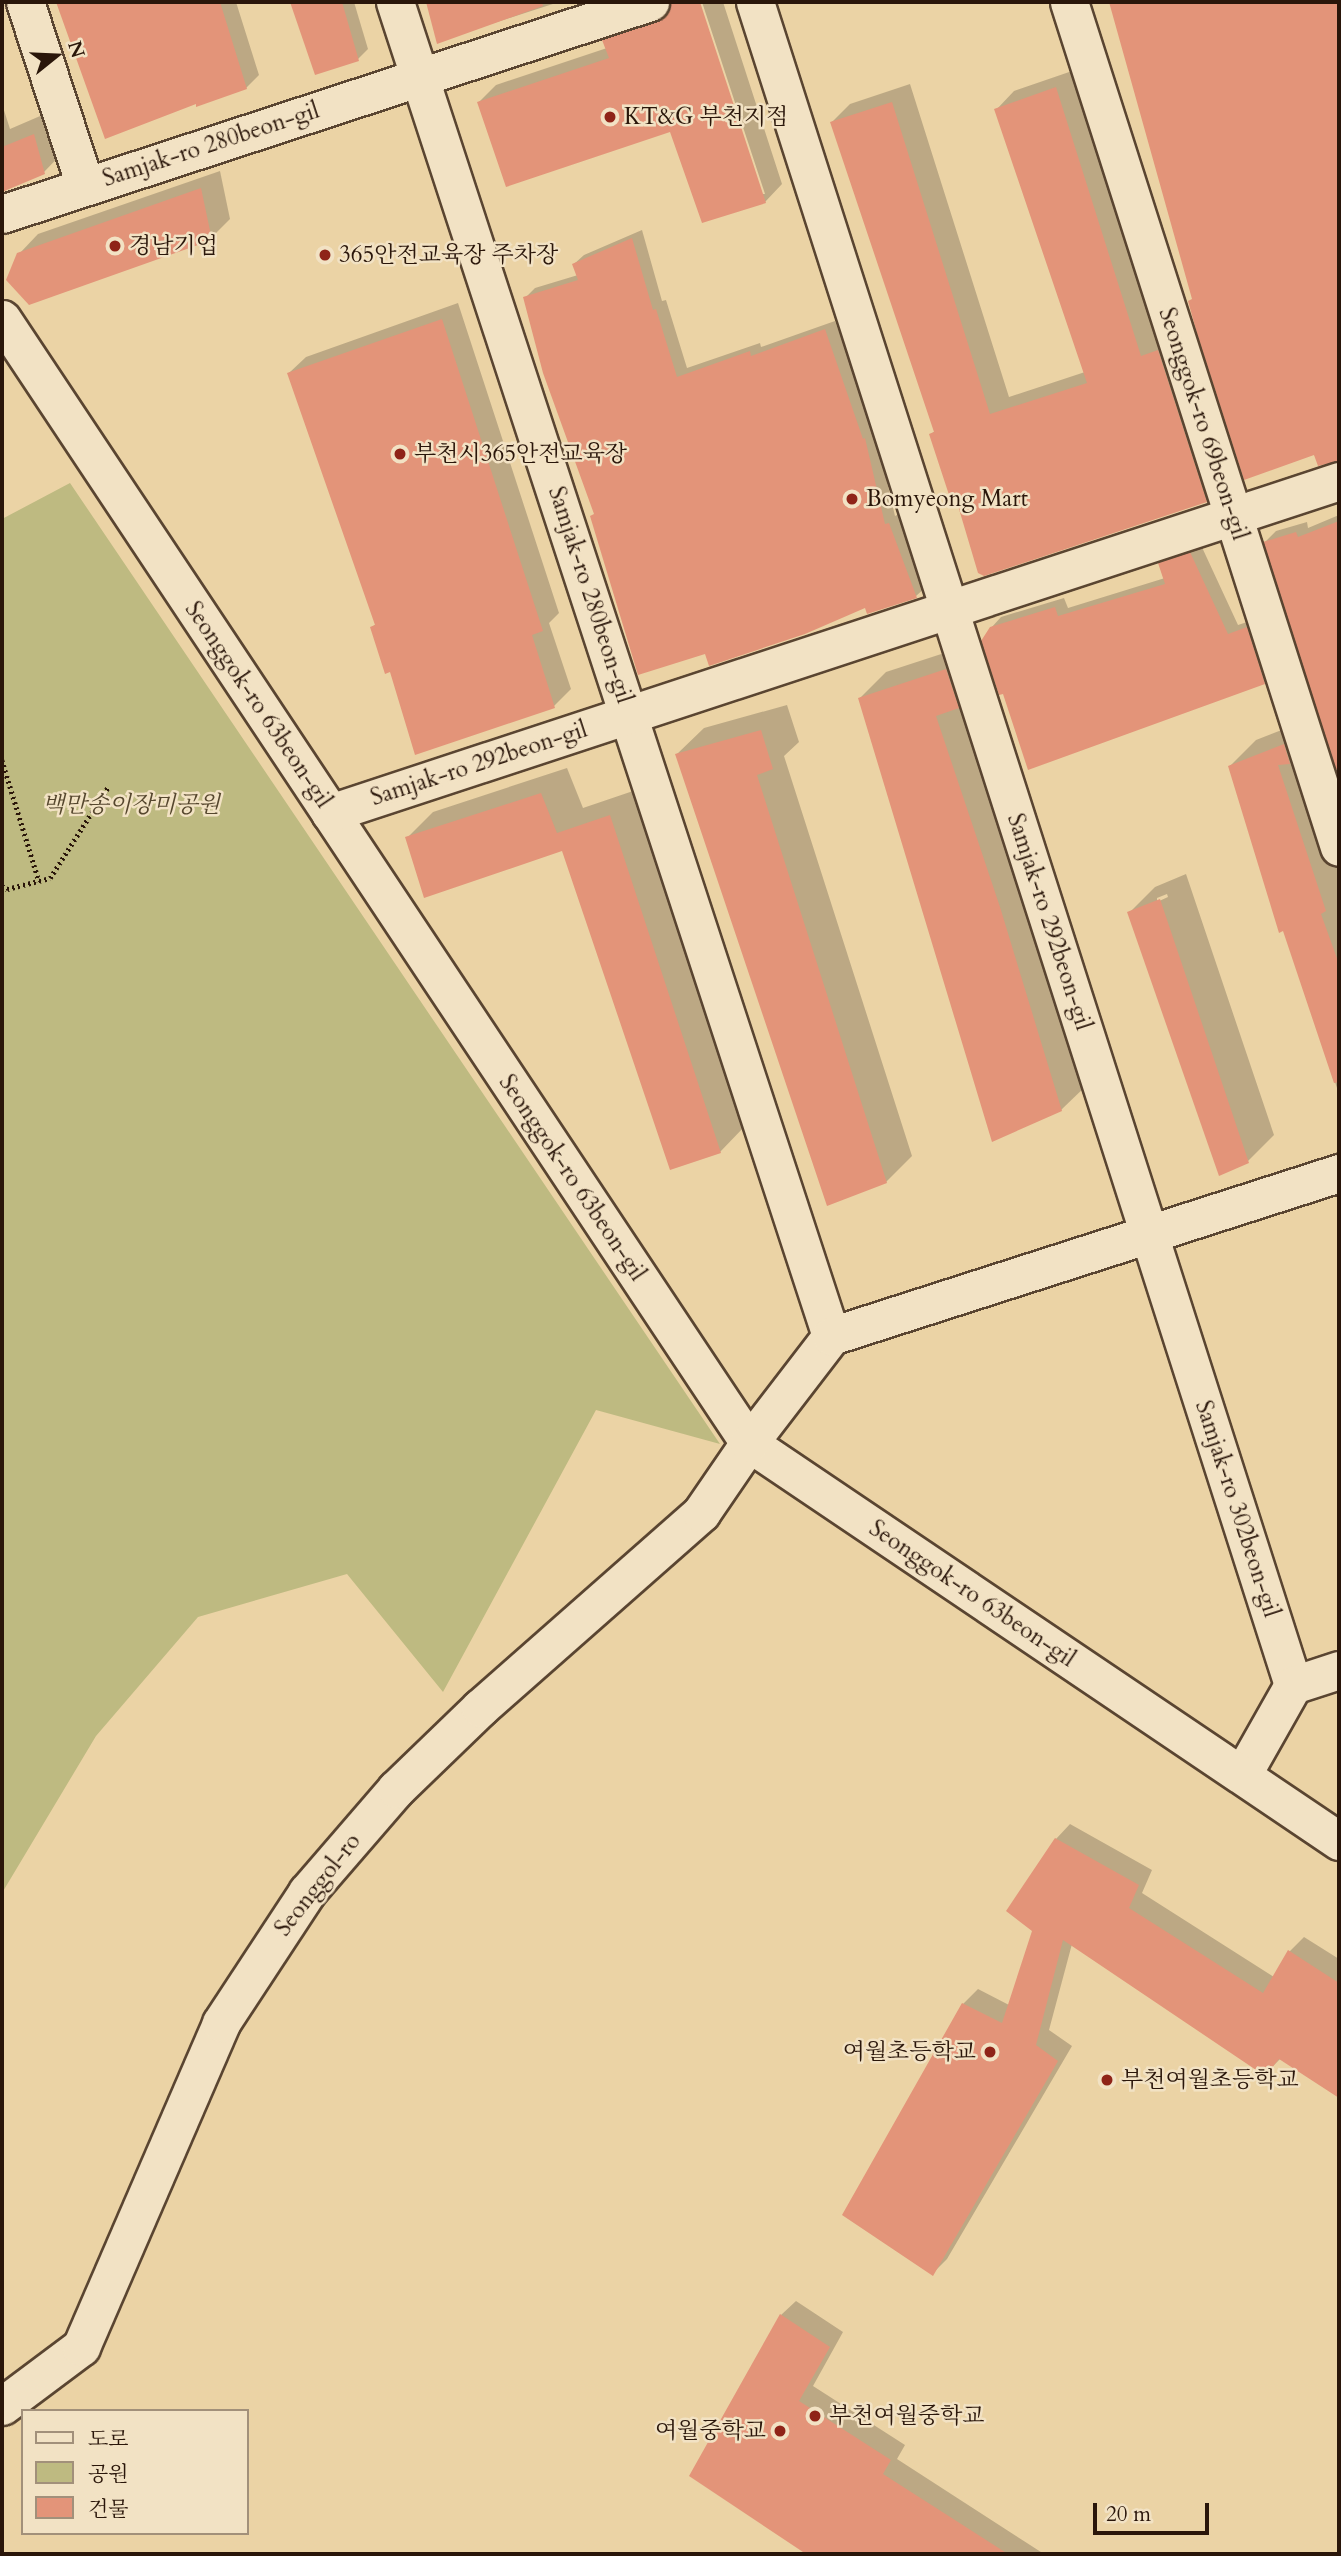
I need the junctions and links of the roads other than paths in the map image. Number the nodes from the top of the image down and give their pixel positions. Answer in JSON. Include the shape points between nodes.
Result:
{"nodes":[{"id":1,"x":25,"y":2,"type":"edge"},
{"id":2,"x":395,"y":2,"type":"edge"},
{"id":3,"x":650,"y":2,"type":"edge"},
{"id":4,"x":755,"y":2,"type":"edge"},
{"id":5,"x":1069,"y":2,"type":"edge"},
{"id":6,"x":421,"y":76,"type":"junction"},
{"id":7,"x":85,"y":186,"type":"junction"},
{"id":8,"x":2,"y":214,"type":"edge"},
{"id":9,"x":2,"y":319,"type":"edge"},
{"id":10,"x":1339,"y":481,"type":"edge"},
{"id":11,"x":1232,"y":517,"type":"junction"},
{"id":12,"x":949,"y":610,"type":"junction"},
{"id":13,"x":628,"y":715,"type":"junction"},
{"id":14,"x":330,"y":813,"type":"junction"},
{"id":15,"x":1339,"y":846,"type":"edge"},
{"id":16,"x":1339,"y":1173,"type":"edge"},
{"id":17,"x":1149,"y":1234,"type":"junction"},
{"id":18,"x":831,"y":1336,"type":"junction"},
{"id":19,"x":749,"y":1443,"type":"junction"},
{"id":20,"x":1339,"y":1671,"type":"edge"},
{"id":21,"x":1293,"y":1685,"type":"junction"},
{"id":22,"x":1242,"y":1775,"type":"junction"},
{"id":23,"x":1339,"y":1840,"type":"edge"},
{"id":24,"x":2,"y":2406,"type":"edge"}],
"edges":[{"from":1,"to":7,"type":"street"},
{"from":2,"to":6,"type":"street"},
{"from":3,"to":6,"type":"street","name":"Samjak-ro 280beon-gil"},
{"from":4,"to":12,"type":"street"},
{"from":5,"to":11,"type":"street","name":"Seonggok-ro 69beon-gil"},
{"from":6,"to":7,"type":"street","name":"Samjak-ro 280beon-gil"},
{"from":6,"to":13,"type":"street","name":"Samjak-ro 280beon-gil"},
{"from":7,"to":8,"type":"street","name":"Samjak-ro 280beon-gil"},
{"from":9,"to":14,"type":"street","name":"Seonggok-ro 63beon-gil"},
{"from":10,"to":11,"type":"street","name":"Samjak-ro 292beon-gil"},
{"from":11,"to":12,"type":"street","name":"Samjak-ro 292beon-gil"},
{"from":11,"to":15,"type":"street","name":"Seonggok-ro 69beon-gil"},
{"from":12,"to":13,"type":"street","name":"Samjak-ro 292beon-gil"},
{"from":12,"to":17,"type":"street","name":"Samjak-ro 292beon-gil"},
{"from":13,"to":14,"type":"street","name":"Samjak-ro 292beon-gil"},
{"from":13,"to":18,"type":"street"},
{"from":14,"to":19,"type":"street","name":"Seonggok-ro 63beon-gil"},
{"from":16,"to":17,"type":"street"},
{"from":17,"to":18,"type":"street"},
{"from":17,"to":21,"type":"street","name":"Samjak-ro 302beon-gil"},
{"from":18,"to":19,"type":"street"},
{"from":19,"to":22,"type":"street","name":"Seonggok-ro 63beon-gil"},
{"from":19,"to":24,"type":"street","name":"Seonggol-ro","via":[[701,1513],[480,1708],[396,1789],[307,1892],[220,2023],[80,2347]]},
{"from":20,"to":21,"type":"street"},
{"from":21,"to":22,"type":"street"},
{"from":22,"to":23,"type":"street","name":"Seonggok-ro 63beon-gil"}]}
